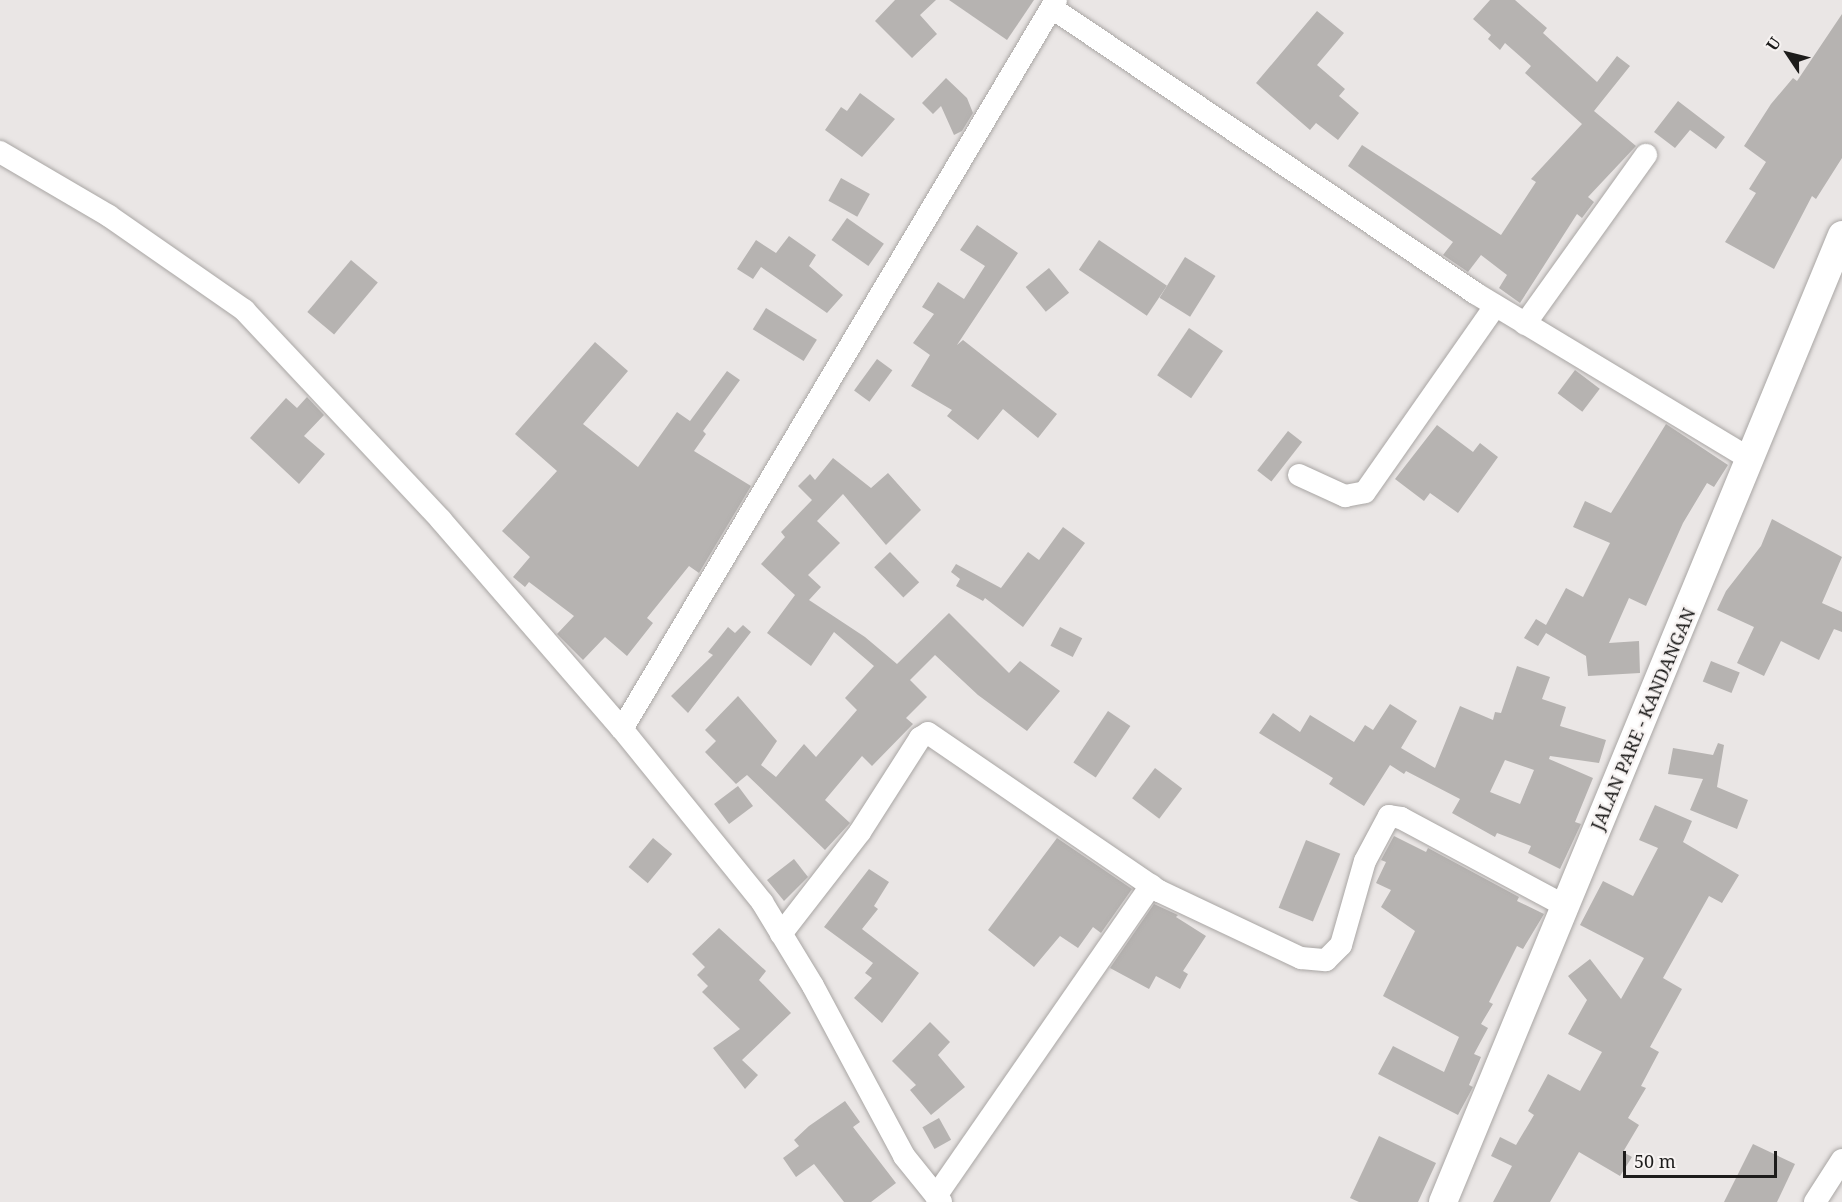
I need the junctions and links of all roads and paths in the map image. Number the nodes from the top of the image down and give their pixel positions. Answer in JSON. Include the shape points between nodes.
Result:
{"nodes":[{"id":1,"x":1054,"y":4,"type":"edge"},
{"id":2,"x":0,"y":152,"type":"edge"},
{"id":3,"x":1646,"y":154,"type":"dead end"},
{"id":4,"x":1842,"y":235,"type":"edge"},
{"id":5,"x":1495,"y":306,"type":"junction"},
{"id":6,"x":1525,"y":324,"type":"junction"},
{"id":7,"x":1752,"y":460,"type":"junction"},
{"id":8,"x":1299,"y":475,"type":"dead end"},
{"id":9,"x":622,"y":729,"type":"junction"},
{"id":10,"x":1151,"y":885,"type":"junction"},
{"id":11,"x":1565,"y":906,"type":"junction"},
{"id":12,"x":781,"y":934,"type":"junction"},
{"id":13,"x":1842,"y":1160,"type":"edge"},
{"id":14,"x":939,"y":1199,"type":"edge"},
{"id":15,"x":1443,"y":1202,"type":"edge"},
{"id":16,"x":1815,"y":1202,"type":"edge"}],
"edges":[{"from":1,"to":5,"type":"street"},
{"from":1,"to":9,"type":"street"},
{"from":2,"to":9,"type":"street","via":[[109,216],[244,310],[441,520]]},
{"from":3,"to":6,"type":"street"},
{"from":4,"to":7,"type":"main road","name":"JALAN PARE - KANDANGAN"},
{"from":5,"to":6,"type":"street"},
{"from":5,"to":8,"type":"street","via":[[1365,492],[1345,496]]},
{"from":6,"to":7,"type":"street"},
{"from":7,"to":11,"type":"main road","name":"JALAN PARE - KANDANGAN"},
{"from":9,"to":12,"type":"street","via":[[735,867]]},
{"from":10,"to":11,"type":"street","via":[[1300,958],[1326,960],[1341,945],[1373,842],[1386,818],[1396,816]]},
{"from":10,"to":12,"type":"street","via":[[927,733],[860,832]]},
{"from":10,"to":14,"type":"street"},
{"from":11,"to":15,"type":"main road","name":"JALAN PARE - KANDANGAN"},
{"from":12,"to":14,"type":"street","via":[[904,1156]]},
{"from":13,"to":16,"type":"street"}]}
